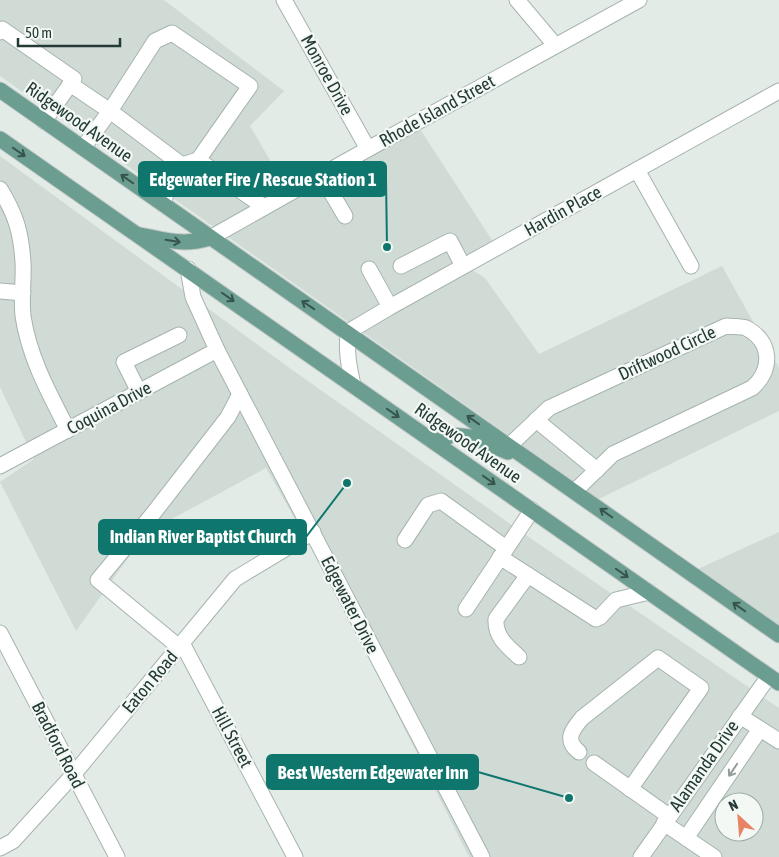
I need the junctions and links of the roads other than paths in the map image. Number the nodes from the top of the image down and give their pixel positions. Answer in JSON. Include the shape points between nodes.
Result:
{"nodes":[{"id":1,"x":517,"y":0,"type":"edge"},
{"id":2,"x":639,"y":0,"type":"edge"},
{"id":3,"x":286,"y":1,"type":"edge"},
{"id":4,"x":0,"y":32,"type":"edge"},
{"id":5,"x":556,"y":46,"type":"junction"},
{"id":6,"x":70,"y":84,"type":"junction"},
{"id":7,"x":0,"y":90,"type":"edge"},
{"id":8,"x":779,"y":91,"type":"edge"},
{"id":9,"x":110,"y":111,"type":"junction"},
{"id":10,"x":44,"y":121,"type":"junction"},
{"id":11,"x":0,"y":139,"type":"edge"},
{"id":12,"x":83,"y":148,"type":"junction"},
{"id":13,"x":368,"y":149,"type":"junction"},
{"id":14,"x":182,"y":165,"type":"junction"},
{"id":15,"x":637,"y":170,"type":"junction"},
{"id":16,"x":211,"y":173,"type":"junction"},
{"id":17,"x":321,"y":175,"type":"junction"},
{"id":18,"x":0,"y":189,"type":"edge"},
{"id":19,"x":163,"y":204,"type":"junction"},
{"id":20,"x":264,"y":207,"type":"junction"},
{"id":21,"x":345,"y":216,"type":"dead end"},
{"id":22,"x":136,"y":234,"type":"junction"},
{"id":23,"x":210,"y":238,"type":"junction"},
{"id":24,"x":401,"y":266,"type":"dead end"},
{"id":25,"x":463,"y":266,"type":"junction"},
{"id":26,"x":691,"y":266,"type":"dead end"},
{"id":27,"x":188,"y":269,"type":"junction"},
{"id":28,"x":369,"y":269,"type":"dead end"},
{"id":29,"x":0,"y":291,"type":"edge"},
{"id":30,"x":23,"y":293,"type":"junction"},
{"id":31,"x":390,"y":307,"type":"junction"},
{"id":32,"x":348,"y":332,"type":"junction"},
{"id":33,"x":178,"y":335,"type":"dead end"},
{"id":34,"x":217,"y":350,"type":"junction"},
{"id":35,"x":353,"y":385,"type":"junction"},
{"id":36,"x":139,"y":392,"type":"junction"},
{"id":37,"x":240,"y":394,"type":"junction"},
{"id":38,"x":536,"y":420,"type":"junction"},
{"id":39,"x":68,"y":430,"type":"junction"},
{"id":40,"x":434,"y":442,"type":"junction"},
{"id":41,"x":509,"y":446,"type":"junction"},
{"id":42,"x":532,"y":462,"type":"junction"},
{"id":43,"x":0,"y":466,"type":"edge"},
{"id":44,"x":597,"y":470,"type":"junction"},
{"id":45,"x":575,"y":491,"type":"junction"},
{"id":46,"x":532,"y":510,"type":"junction"},
{"id":47,"x":313,"y":532,"type":"junction"},
{"id":48,"x":405,"y":540,"type":"dead end"},
{"id":49,"x":503,"y":552,"type":"junction"},
{"id":50,"x":528,"y":575,"type":"junction"},
{"id":51,"x":650,"y":592,"type":"junction"},
{"id":52,"x":466,"y":609,"type":"dead end"},
{"id":53,"x":0,"y":633,"type":"edge"},
{"id":54,"x":779,"y":635,"type":"edge"},
{"id":55,"x":181,"y":645,"type":"junction"},
{"id":56,"x":519,"y":657,"type":"dead end"},
{"id":57,"x":774,"y":679,"type":"edge"},
{"id":58,"x":740,"y":716,"type":"junction"},
{"id":59,"x":760,"y":729,"type":"junction"},
{"id":60,"x":779,"y":741,"type":"edge"},
{"id":61,"x":579,"y":752,"type":"dead end"},
{"id":62,"x":594,"y":763,"type":"dead end"},
{"id":63,"x":73,"y":775,"type":"junction"},
{"id":64,"x":630,"y":789,"type":"junction"},
{"id":65,"x":666,"y":820,"type":"junction"},
{"id":66,"x":686,"y":838,"type":"junction"},
{"id":67,"x":0,"y":848,"type":"edge"},
{"id":68,"x":116,"y":857,"type":"edge"},
{"id":69,"x":295,"y":857,"type":"edge"},
{"id":70,"x":482,"y":857,"type":"edge"},
{"id":71,"x":641,"y":857,"type":"edge"},
{"id":72,"x":714,"y":857,"type":"edge"}],
"edges":[{"from":1,"to":5,"type":"street"},
{"from":2,"to":5,"type":"street","name":"Rhode Island Street"},
{"from":3,"to":13,"type":"street","name":"Monroe Drive"},
{"from":4,"to":6,"type":"street","via":[[2,29],[74,79]]},
{"from":5,"to":13,"type":"street","name":"Rhode Island Street"},
{"from":6,"to":9,"type":"street"},
{"from":6,"to":10,"type":"street"},
{"from":7,"to":10,"type":"main road","name":"Ridgewood Avenue"},
{"from":8,"to":15,"type":"street","name":"Hardin Place"},
{"from":9,"to":12,"type":"street"},
{"from":9,"to":14,"type":"street"},
{"from":9,"to":16,"type":"street","via":[[155,40],[172,33],[250,86]]},
{"from":10,"to":12,"type":"main road","name":"Ridgewood Avenue"},
{"from":11,"to":22,"type":"main road","name":"Ridgewood Avenue","one_way":true},
{"from":19,"to":12,"type":"main road","name":"Ridgewood Avenue","one_way":true},
{"from":13,"to":17,"type":"street","name":"Rhode Island Street"},
{"from":14,"to":16,"type":"street"},
{"from":14,"to":19,"type":"street","via":[[171,178]]},
{"from":15,"to":25,"type":"street","name":"Hardin Place"},
{"from":15,"to":26,"type":"street"},
{"from":16,"to":20,"type":"street","via":[[225,190],[238,188]]},
{"from":17,"to":20,"type":"street","name":"Rhode Island Street"},
{"from":17,"to":21,"type":"street"},
{"from":18,"to":30,"type":"street","via":[[17,221],[23,262]]},
{"from":19,"to":23,"type":"main road","name":"Ridgewood Avenue"},
{"from":20,"to":23,"type":"street","name":"Rhode Island Street"},
{"from":22,"to":23,"type":"main road","name":"Ridgewood Avenue","one_way":true,"via":[[182,243]]},
{"from":22,"to":27,"type":"main road","name":"Ridgewood Avenue"},
{"from":32,"to":23,"type":"main road","name":"Ridgewood Avenue","one_way":true},
{"from":24,"to":25,"type":"street","via":[[450,241]]},
{"from":25,"to":31,"type":"street","name":"Hardin Place"},
{"from":27,"to":34,"type":"street","name":"Edgewater Drive","via":[[193,297]]},
{"from":27,"to":35,"type":"main road","name":"Ridgewood Avenue","one_way":true},
{"from":28,"to":31,"type":"street"},
{"from":29,"to":30,"type":"street"},
{"from":30,"to":39,"type":"street","via":[[28,343],[44,384]]},
{"from":31,"to":32,"type":"street","name":"Hardin Place"},
{"from":32,"to":35,"type":"street","via":[[348,362]]},
{"from":41,"to":32,"type":"main road","name":"Ridgewood Avenue","one_way":true},
{"from":33,"to":36,"type":"street","via":[[124,362]]},
{"from":34,"to":36,"type":"street","name":"Coquina Drive"},
{"from":34,"to":37,"type":"street","name":"Edgewater Drive"},
{"from":35,"to":40,"type":"main road","name":"Ridgewood Avenue","one_way":true},
{"from":36,"to":39,"type":"street","name":"Coquina Drive"},
{"from":37,"to":47,"type":"street","name":"Edgewater Drive"},
{"from":37,"to":55,"type":"street","via":[[228,417],[98,580]]},
{"from":38,"to":41,"type":"street","name":"Driftwood Circle"},
{"from":38,"to":44,"type":"street"},
{"from":38,"to":44,"type":"street","name":"Driftwood Circle","via":[[549,408],[726,326],[745,328],[762,341],[767,355],[760,382],[613,454]]},
{"from":39,"to":43,"type":"street","name":"Coquina Drive"},
{"from":40,"to":42,"type":"main road","via":[[452,435],[471,437]]},
{"from":40,"to":46,"type":"main road","name":"Ridgewood Avenue","one_way":true},
{"from":41,"to":42,"type":"main road","name":"Ridgewood Avenue"},
{"from":42,"to":45,"type":"main road","name":"Ridgewood Avenue"},
{"from":44,"to":45,"type":"street","name":"Driftwood Circle"},
{"from":54,"to":45,"type":"main road","name":"Ridgewood Avenue","one_way":true},
{"from":46,"to":49,"type":"street"},
{"from":46,"to":51,"type":"main road","name":"Ridgewood Avenue","one_way":true},
{"from":47,"to":55,"type":"street","name":"Eaton Road","via":[[235,578]]},
{"from":47,"to":70,"type":"street","name":"Edgewater Drive"},
{"from":48,"to":49,"type":"street","via":[[428,505],[441,501]]},
{"from":49,"to":50,"type":"street"},
{"from":49,"to":52,"type":"street"},
{"from":50,"to":51,"type":"street","via":[[596,619],[616,600]]},
{"from":50,"to":56,"type":"street","via":[[496,619],[503,643]]},
{"from":51,"to":57,"type":"main road","name":"Ridgewood Avenue"},
{"from":53,"to":63,"type":"street","name":"Bradford Road"},
{"from":55,"to":63,"type":"street","name":"Eaton Road"},
{"from":55,"to":69,"type":"street","name":"Hill Street"},
{"from":57,"to":58,"type":"street","name":"Alamanda Drive"},
{"from":58,"to":59,"type":"street"},
{"from":58,"to":65,"type":"street","name":"Alamanda Drive"},
{"from":59,"to":60,"type":"street"},
{"from":59,"to":66,"type":"street","one_way":true},
{"from":61,"to":64,"type":"street","via":[[572,747],[570,739],[582,718],[658,658],[701,688]]},
{"from":62,"to":64,"type":"street"},
{"from":63,"to":67,"type":"street","name":"Eaton Road","via":[[13,841]]},
{"from":63,"to":68,"type":"street","name":"Bradford Road"},
{"from":64,"to":65,"type":"street"},
{"from":65,"to":66,"type":"street"},
{"from":65,"to":71,"type":"street","name":"Alamanda Drive"},
{"from":66,"to":72,"type":"street"}]}
